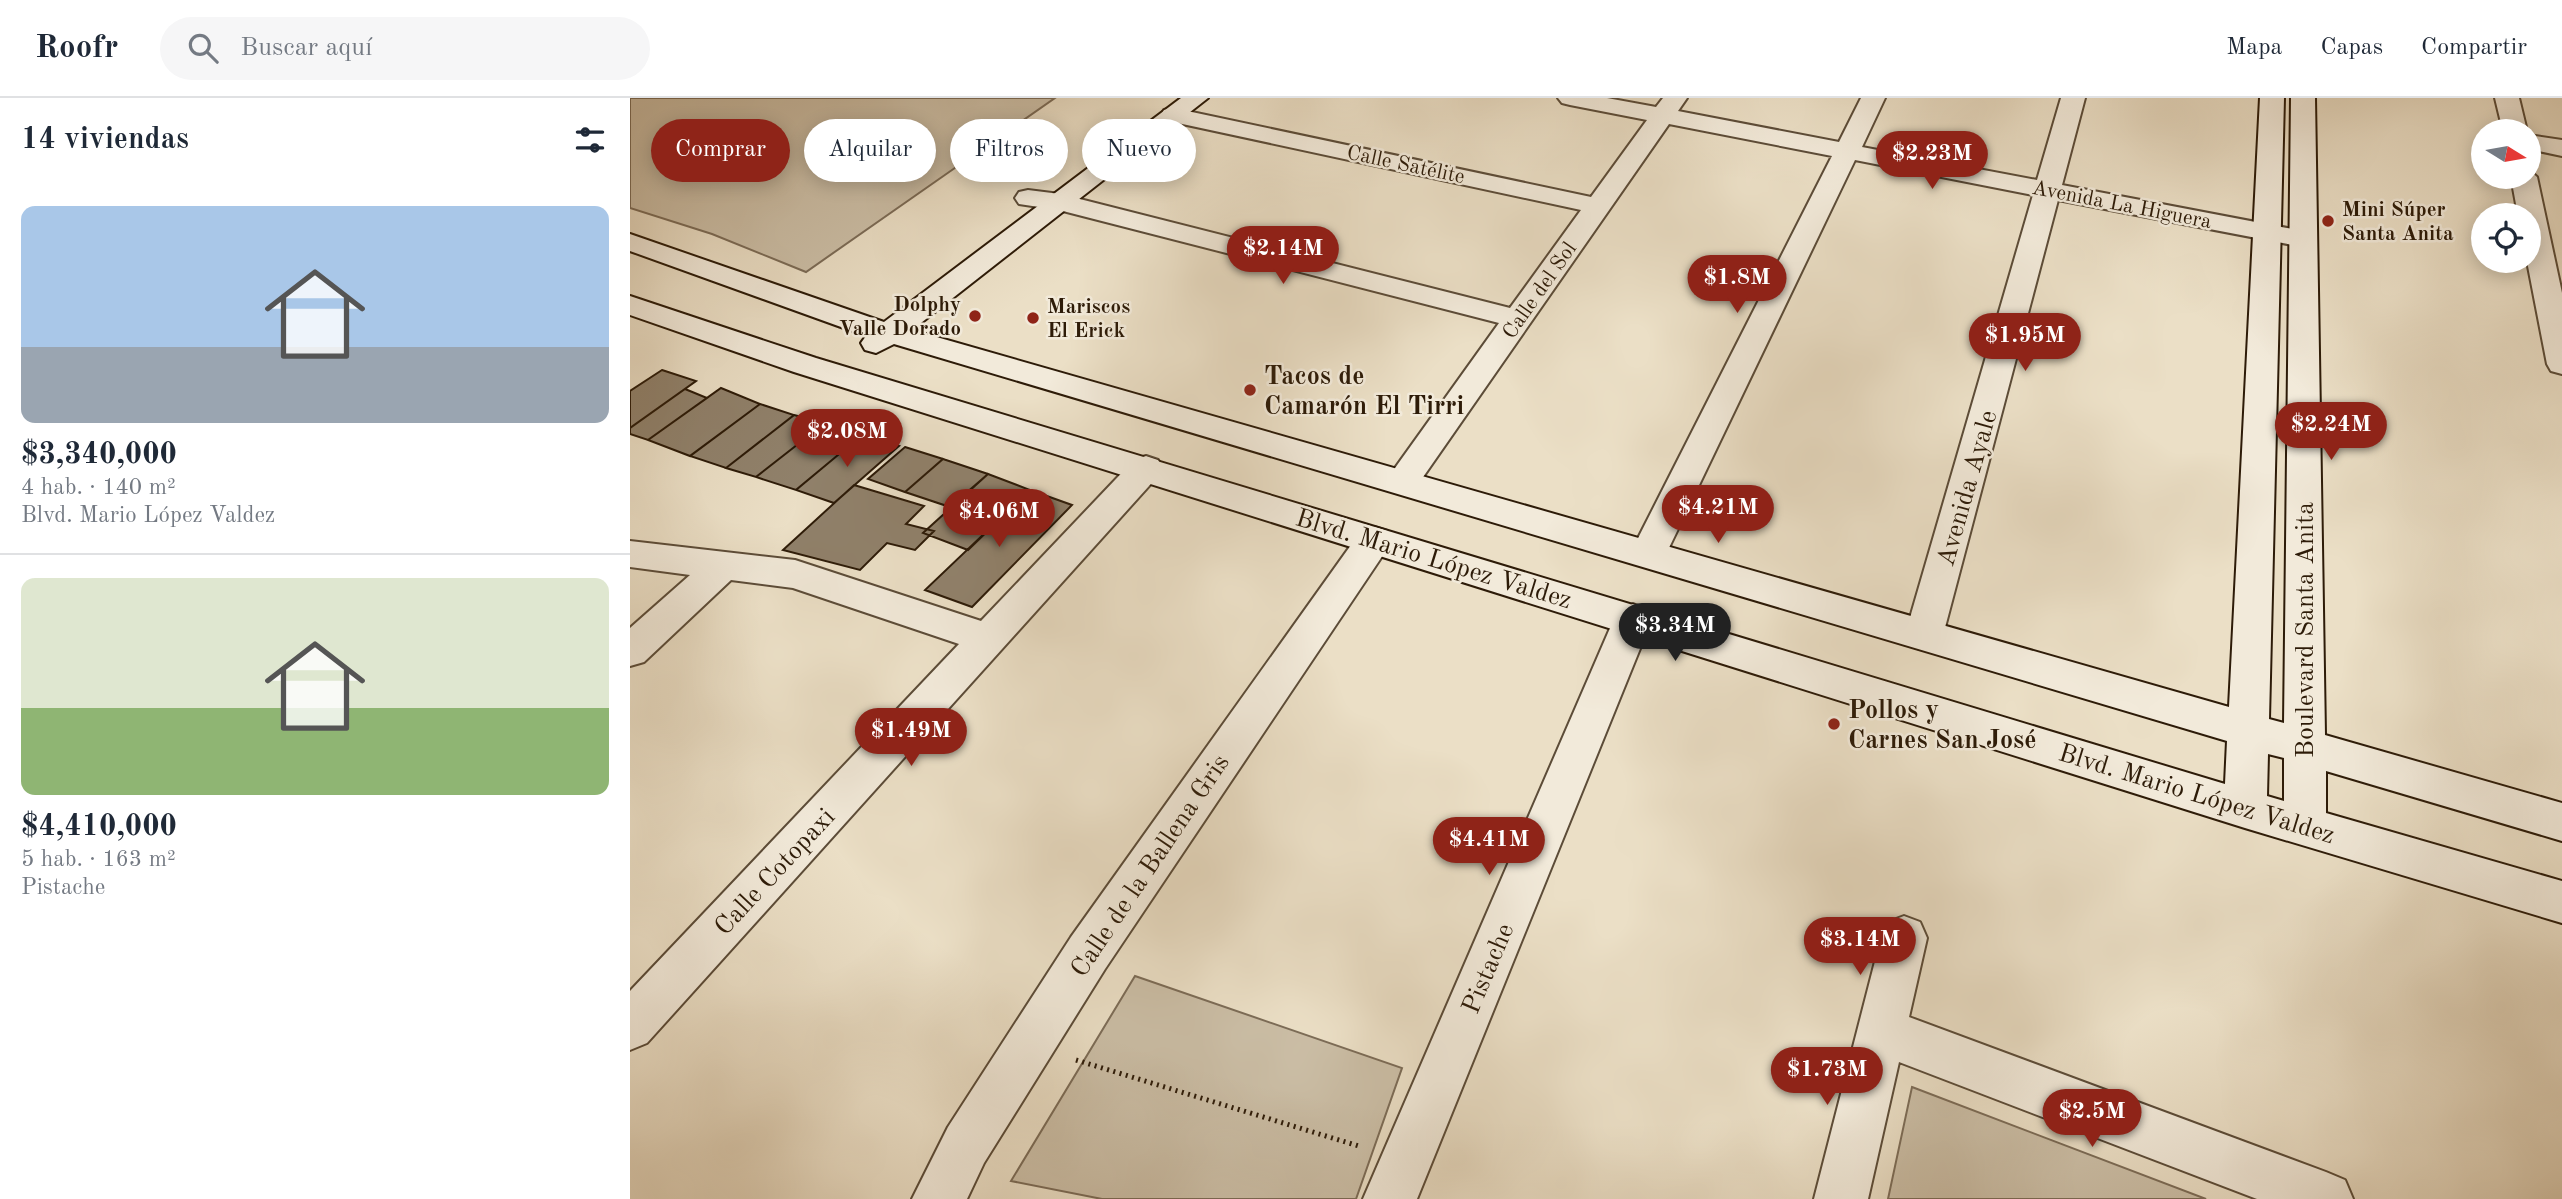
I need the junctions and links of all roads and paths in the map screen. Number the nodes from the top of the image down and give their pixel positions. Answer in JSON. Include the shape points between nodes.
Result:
{"nodes":[{"id":1,"x":1196,"y":98,"type":"edge"},
{"id":2,"x":1570,"y":98,"type":"edge"},
{"id":3,"x":1873,"y":98,"type":"edge"},
{"id":4,"x":2073,"y":98,"type":"edge"},
{"id":5,"x":2272,"y":98,"type":"edge"},
{"id":6,"x":2303,"y":98,"type":"edge"},
{"id":7,"x":2507,"y":98,"type":"edge"},
{"id":8,"x":1167,"y":107,"type":"edge"},
{"id":9,"x":1669,"y":107,"type":"edge"},
{"id":10,"x":2512,"y":119,"type":"edge"},
{"id":11,"x":2541,"y":144,"type":"edge"},
{"id":12,"x":2562,"y":148,"type":"edge"},
{"id":13,"x":1847,"y":151,"type":"junction"},
{"id":14,"x":2526,"y":189,"type":"edge"},
{"id":15,"x":2049,"y":190,"type":"junction"},
{"id":16,"x":1028,"y":198,"type":"junction"},
{"id":17,"x":1060,"y":202,"type":"junction"},
{"id":18,"x":1598,"y":206,"type":"junction"},
{"id":19,"x":2267,"y":232,"type":"junction"},
{"id":20,"x":2303,"y":239,"type":"junction"},
{"id":21,"x":630,"y":242,"type":"edge"},
{"id":22,"x":630,"y":305,"type":"edge"},
{"id":23,"x":1518,"y":319,"type":"junction"},
{"id":24,"x":842,"y":348,"type":"junction"},
{"id":25,"x":2562,"y":365,"type":"edge"},
{"id":26,"x":1146,"y":468,"type":"junction"},
{"id":27,"x":1402,"y":482,"type":"junction"},
{"id":28,"x":1374,"y":540,"type":"junction"},
{"id":29,"x":630,"y":554,"type":"edge"},
{"id":30,"x":1648,"y":554,"type":"junction"},
{"id":31,"x":722,"y":567,"type":"junction"},
{"id":32,"x":1633,"y":619,"type":"junction"},
{"id":33,"x":1924,"y":635,"type":"junction"},
{"id":34,"x":988,"y":639,"type":"junction"},
{"id":35,"x":630,"y":651,"type":"edge"},
{"id":36,"x":2248,"y":730,"type":"junction"},
{"id":37,"x":2304,"y":747,"type":"junction"},
{"id":38,"x":2245,"y":809,"type":"junction"},
{"id":39,"x":2562,"y":822,"type":"edge"},
{"id":40,"x":2305,"y":825,"type":"junction"},
{"id":41,"x":2562,"y":902,"type":"edge"},
{"id":42,"x":1904,"y":938,"type":"dead end"},
{"id":43,"x":630,"y":1026,"type":"edge"},
{"id":44,"x":1882,"y":1031,"type":"junction"},
{"id":45,"x":1028,"y":1045,"type":"junction"},
{"id":46,"x":1398,"y":1180,"type":"edge"},
{"id":47,"x":2308,"y":1196,"type":"edge"},
{"id":48,"x":939,"y":1199,"type":"edge"},
{"id":49,"x":1841,"y":1199,"type":"edge"}],
"edges":[{"from":1,"to":8,"type":"street"},
{"from":2,"to":9,"type":"street","name":"Avenida La Higuera"},
{"from":3,"to":13,"type":"street"},
{"from":4,"to":15,"type":"street","name":"Avenida Ayale"},
{"from":5,"to":19,"type":"street","name":"Boulevard Santa Anita"},
{"from":6,"to":20,"type":"street","name":"Boulevard Santa Anita"},
{"from":7,"to":10,"type":"street"},
{"from":8,"to":16,"type":"street"},
{"from":8,"to":17,"type":"street"},
{"from":8,"to":18,"type":"street","name":"Calle Satélite"},
{"from":9,"to":13,"type":"street","name":"Avenida La Higuera"},
{"from":9,"to":18,"type":"street","name":"Calle del Sol"},
{"from":11,"to":12,"type":"street"},
{"from":13,"to":15,"type":"street","name":"Avenida La Higuera"},
{"from":13,"to":30,"type":"street"},
{"from":14,"to":25,"type":"street"},
{"from":15,"to":19,"type":"street","name":"Avenida La Higuera"},
{"from":15,"to":33,"type":"street","name":"Avenida Ayale"},
{"from":16,"to":17,"type":"street"},
{"from":16,"to":24,"type":"street"},
{"from":17,"to":23,"type":"street"},
{"from":17,"to":24,"type":"street"},
{"from":18,"to":23,"type":"street","name":"Calle del Sol"},
{"from":19,"to":20,"type":"street","name":"Avenida La Higuera"},
{"from":19,"to":36,"type":"street","name":"Boulevard Santa Anita"},
{"from":20,"to":37,"type":"street","name":"Boulevard Santa Anita"},
{"from":21,"to":24,"type":"street","name":"Blvd. Mario López Valdez"},
{"from":22,"to":24,"type":"street","name":"Blvd. Mario López Valdez"},
{"from":23,"to":27,"type":"street","name":"Calle del Sol"},
{"from":24,"to":26,"type":"street","name":"Blvd. Mario López Valdez"},
{"from":24,"to":27,"type":"street","name":"Blvd. Mario López Valdez"},
{"from":26,"to":28,"type":"street","name":"Blvd. Mario López Valdez"},
{"from":26,"to":34,"type":"street","name":"Calle Cotopaxi"},
{"from":27,"to":30,"type":"street","name":"Blvd. Mario López Valdez"},
{"from":28,"to":32,"type":"street","name":"Blvd. Mario López Valdez"},
{"from":28,"to":45,"type":"street","name":"Calle de la Ballena Gris"},
{"from":29,"to":31,"type":"street"},
{"from":30,"to":33,"type":"street","name":"Blvd. Mario López Valdez"},
{"from":31,"to":34,"type":"street","via":[[795,573]]},
{"from":31,"to":35,"type":"street"},
{"from":32,"to":38,"type":"street","name":"Blvd. Mario López Valdez"},
{"from":32,"to":46,"type":"street","name":"Pistache"},
{"from":33,"to":36,"type":"street","name":"Blvd. Mario López Valdez"},
{"from":34,"to":43,"type":"street","name":"Calle Cotopaxi"},
{"from":36,"to":37,"type":"street","name":"Blvd. Mario López Valdez"},
{"from":36,"to":38,"type":"street","name":"Boulevard Santa Anita"},
{"from":37,"to":39,"type":"street","name":"Blvd. Mario López Valdez"},
{"from":37,"to":40,"type":"street","name":"Boulevard Santa Anita"},
{"from":38,"to":40,"type":"street","name":"Blvd. Mario López Valdez"},
{"from":40,"to":41,"type":"street","name":"Blvd. Mario López Valdez"},
{"from":42,"to":44,"type":"street"},
{"from":44,"to":47,"type":"street"},
{"from":44,"to":49,"type":"street"},
{"from":45,"to":46,"type":"path"},
{"from":45,"to":48,"type":"street","name":"Calle de la Ballena Gris","via":[[965,1145]]}]}
